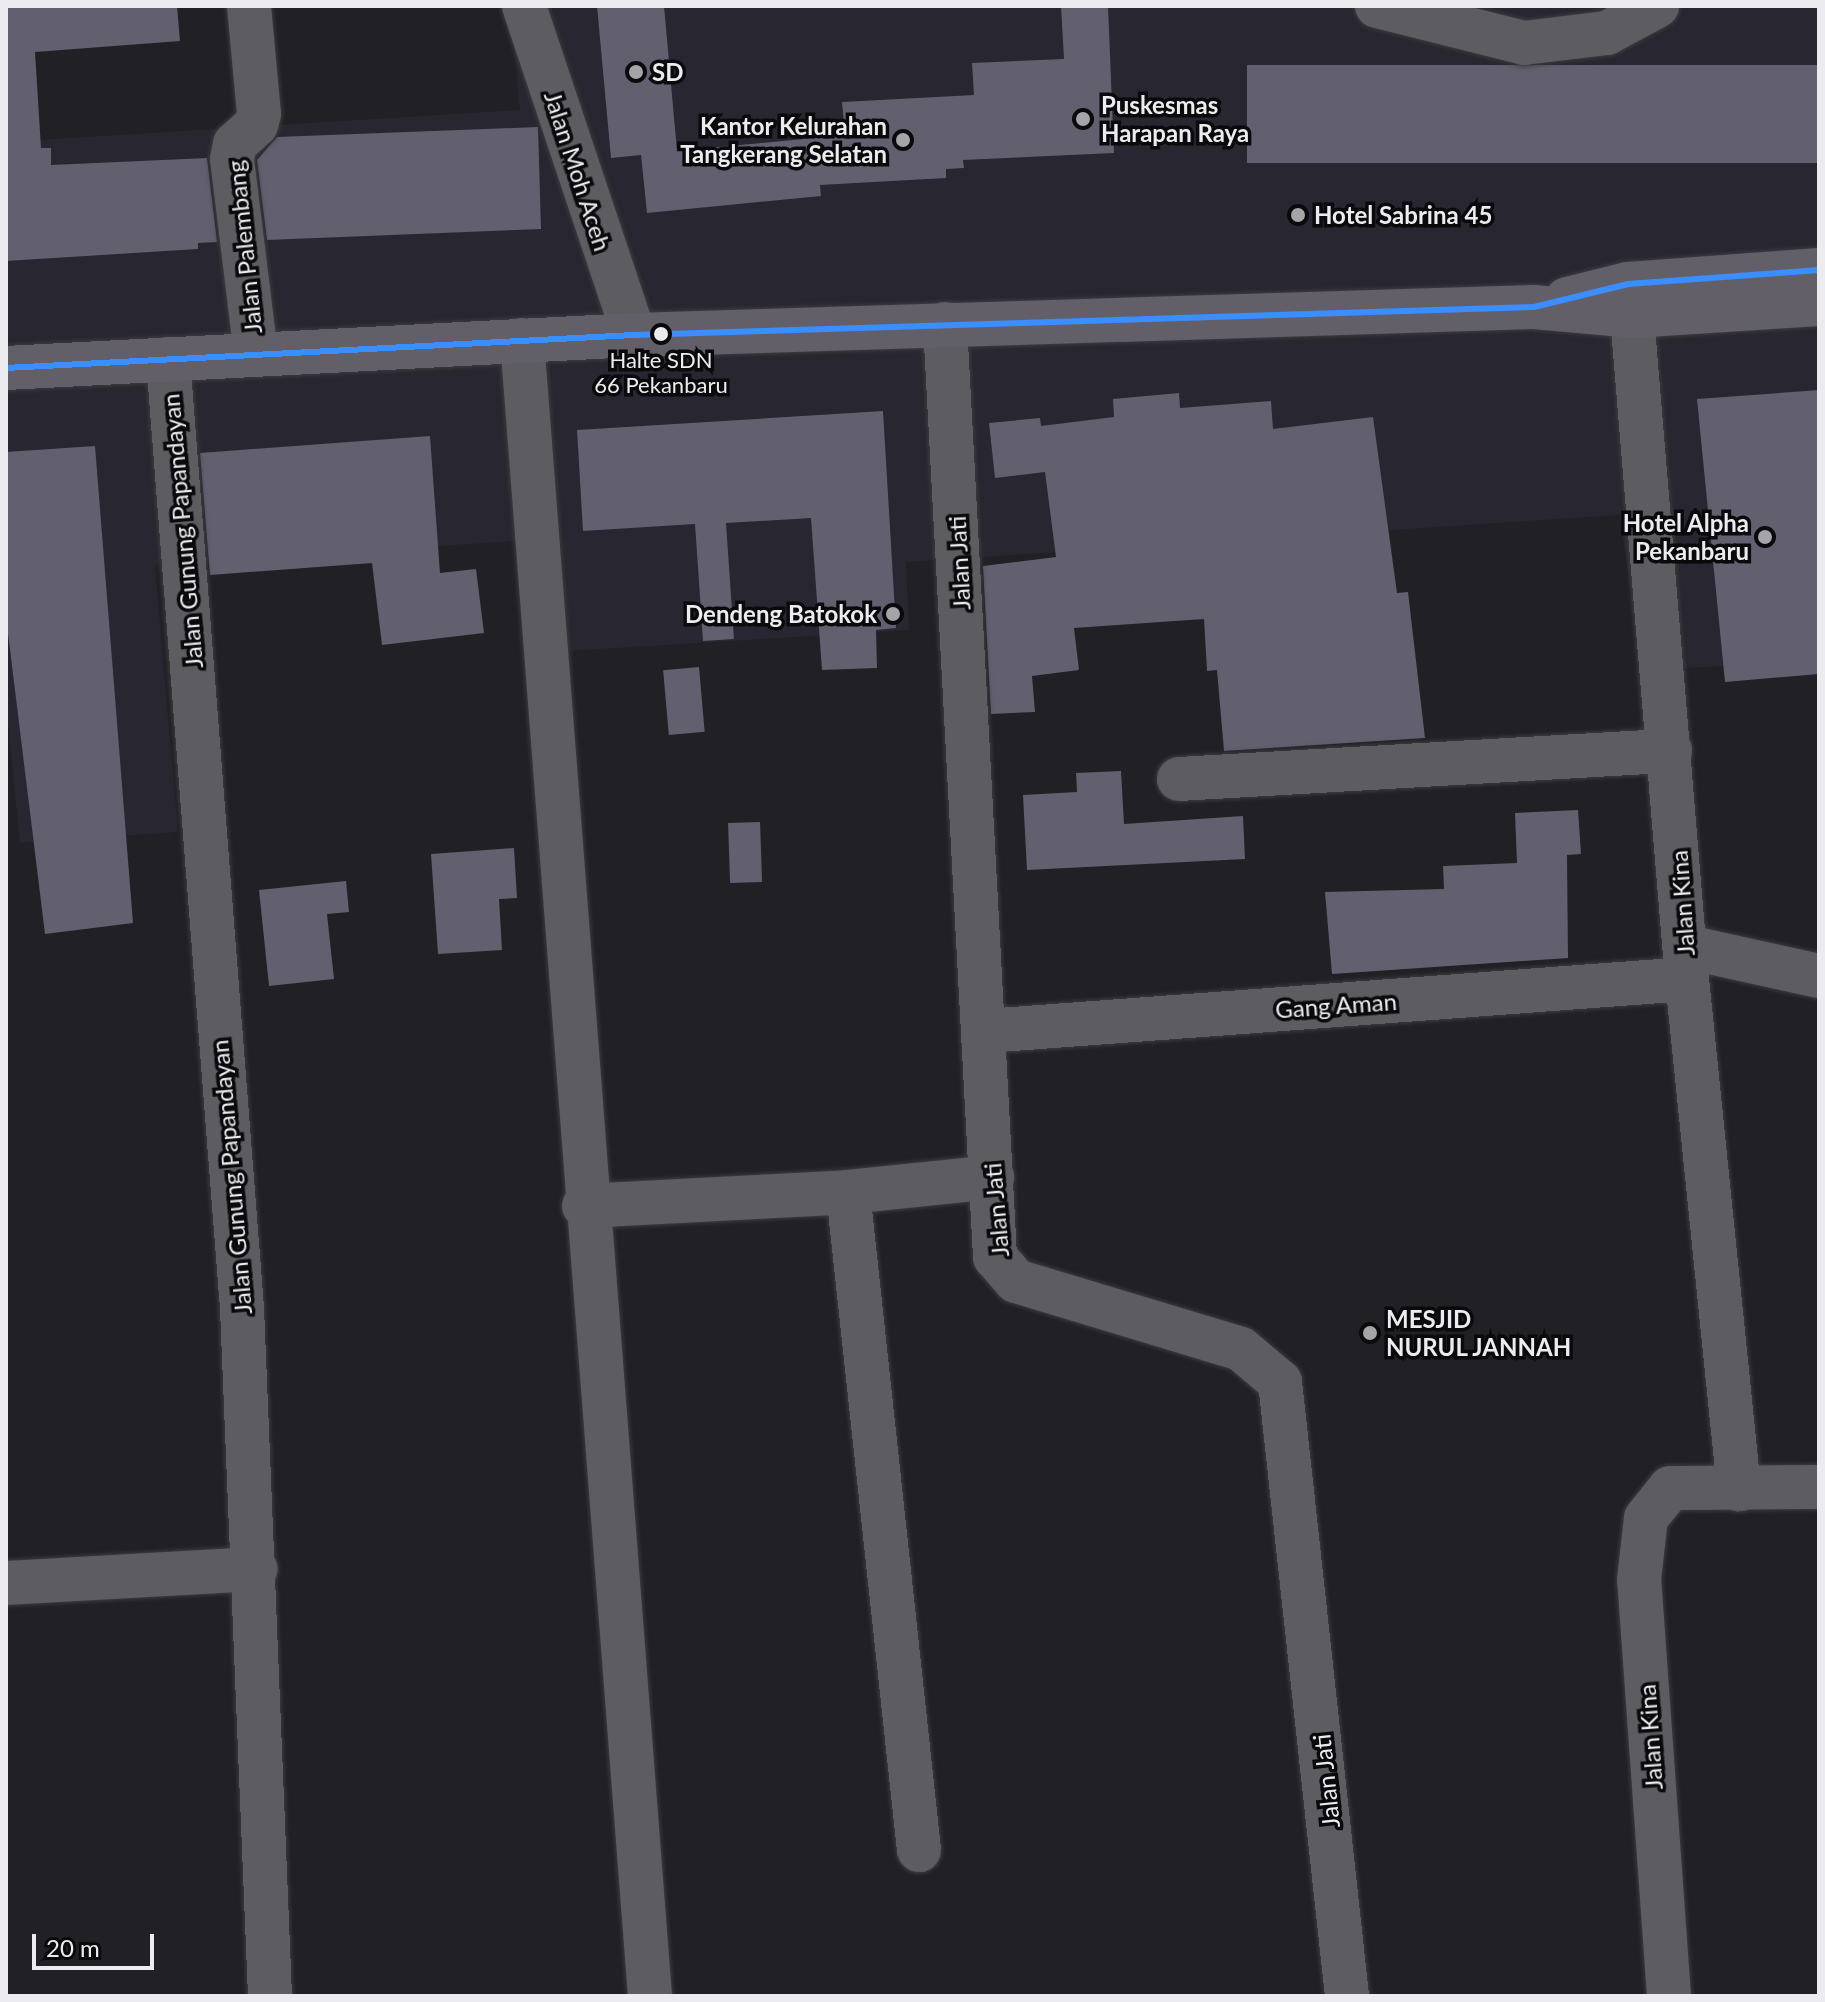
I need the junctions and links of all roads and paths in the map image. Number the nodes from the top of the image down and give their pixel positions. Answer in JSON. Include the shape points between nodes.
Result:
{"nodes":[{"id":1,"x":249,"y":6,"type":"edge"},
{"id":2,"x":524,"y":6,"type":"edge"},
{"id":3,"x":1377,"y":6,"type":"edge"},
{"id":4,"x":1657,"y":6,"type":"edge"},
{"id":5,"x":1819,"y":270,"type":"edge"},
{"id":6,"x":1819,"y":304,"type":"edge"},
{"id":7,"x":1534,"y":307,"type":"junction"},
{"id":8,"x":1632,"y":316,"type":"junction"},
{"id":9,"x":945,"y":324,"type":"junction"},
{"id":10,"x":634,"y":335,"type":"junction"},
{"id":11,"x":522,"y":340,"type":"junction"},
{"id":12,"x":256,"y":354,"type":"junction"},
{"id":13,"x":168,"y":359,"type":"junction"},
{"id":14,"x":6,"y":368,"type":"edge"},
{"id":15,"x":1670,"y":751,"type":"junction"},
{"id":16,"x":1179,"y":779,"type":"dead end"},
{"id":17,"x":1687,"y":963,"type":"junction"},
{"id":18,"x":1819,"y":976,"type":"edge"},
{"id":19,"x":986,"y":1031,"type":"junction"},
{"id":20,"x":992,"y":1177,"type":"junction"},
{"id":21,"x":848,"y":1192,"type":"junction"},
{"id":22,"x":584,"y":1206,"type":"junction"},
{"id":23,"x":1819,"y":1487,"type":"edge"},
{"id":24,"x":1739,"y":1489,"type":"junction"},
{"id":25,"x":256,"y":1569,"type":"junction"},
{"id":26,"x":6,"y":1583,"type":"edge"},
{"id":27,"x":919,"y":1850,"type":"dead end"},
{"id":28,"x":270,"y":1996,"type":"edge"},
{"id":29,"x":650,"y":1996,"type":"edge"},
{"id":30,"x":1347,"y":1996,"type":"edge"},
{"id":31,"x":1669,"y":1996,"type":"edge"}],
"edges":[{"from":1,"to":12,"type":"street","name":"Jalan Palembang","via":[[259,114],[256,125],[235,144],[232,159]]},
{"from":2,"to":10,"type":"street","name":"Jalan Moh Aceh"},
{"from":3,"to":4,"type":"street","via":[[1524,43],[1607,33]]},
{"from":5,"to":7,"type":"main road","via":[[1628,284]]},
{"from":6,"to":8,"type":"main road"},
{"from":7,"to":8,"type":"main road"},
{"from":7,"to":9,"type":"main road"},
{"from":8,"to":15,"type":"street","name":"Jalan Kina"},
{"from":9,"to":10,"type":"main road"},
{"from":9,"to":19,"type":"street","name":"Jalan Jati"},
{"from":10,"to":11,"type":"main road"},
{"from":11,"to":12,"type":"main road"},
{"from":11,"to":22,"type":"street"},
{"from":12,"to":13,"type":"main road"},
{"from":13,"to":14,"type":"main road"},
{"from":13,"to":25,"type":"street","name":"Jalan Gunung Papandayan"},
{"from":15,"to":16,"type":"street"},
{"from":15,"to":17,"type":"street","name":"Jalan Kina"},
{"from":17,"to":18,"type":"street","name":"Gang Aman"},
{"from":17,"to":19,"type":"street","name":"Gang Aman"},
{"from":17,"to":24,"type":"street","name":"Jalan Kina"},
{"from":19,"to":20,"type":"street","name":"Jalan Jati"},
{"from":20,"to":21,"type":"street"},
{"from":20,"to":30,"type":"street","name":"Jalan Jati","via":[[995,1257],[1005,1273],[1241,1349],[1280,1382]]},
{"from":21,"to":22,"type":"street"},
{"from":21,"to":27,"type":"street"},
{"from":22,"to":29,"type":"street"},
{"from":23,"to":24,"type":"street"},
{"from":24,"to":31,"type":"street","name":"Jalan Kina","via":[[1670,1488],[1646,1518],[1639,1580]]},
{"from":25,"to":26,"type":"street"},
{"from":25,"to":28,"type":"street","name":"Jalan Gunung Papandayan"}]}
